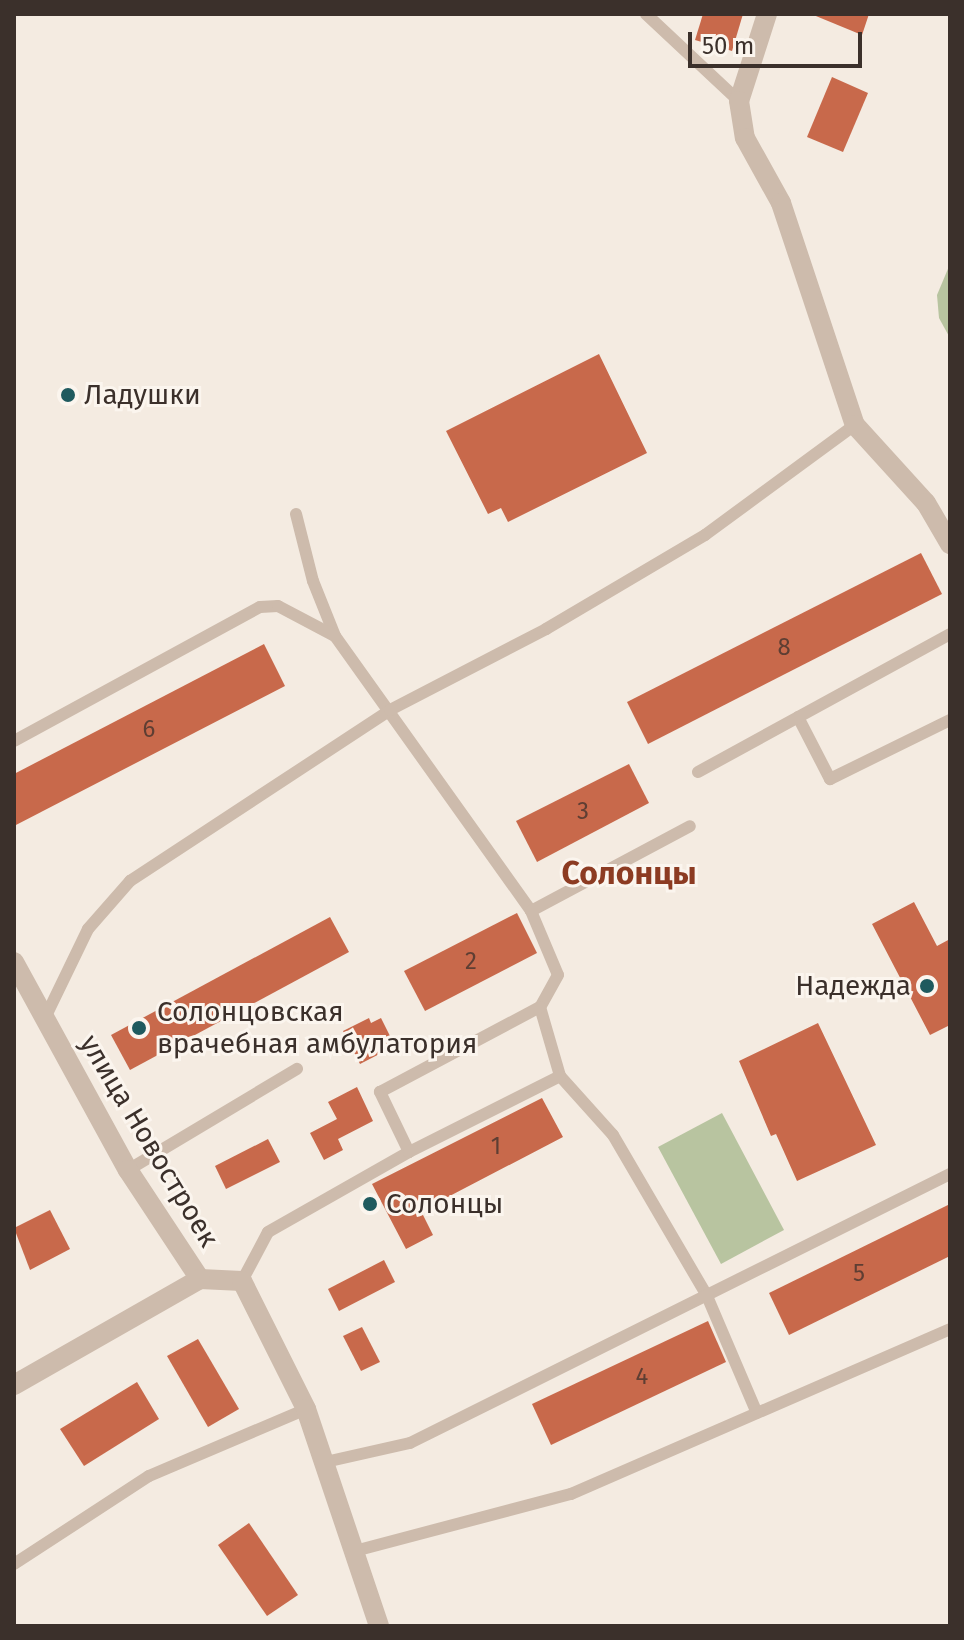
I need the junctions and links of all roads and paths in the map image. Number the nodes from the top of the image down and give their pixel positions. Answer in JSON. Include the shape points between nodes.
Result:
{"nodes":[{"id":1,"x":646,"y":14,"type":"edge"},
{"id":2,"x":767,"y":14,"type":"edge"},
{"id":3,"x":739,"y":101,"type":"junction"},
{"id":4,"x":855,"y":425,"type":"junction"},
{"id":5,"x":296,"y":514,"type":"dead end"},
{"id":6,"x":950,"y":544,"type":"edge"},
{"id":7,"x":950,"y":634,"type":"edge"},
{"id":8,"x":335,"y":636,"type":"junction"},
{"id":9,"x":390,"y":710,"type":"junction"},
{"id":10,"x":798,"y":717,"type":"junction"},
{"id":11,"x":950,"y":720,"type":"edge"},
{"id":12,"x":14,"y":741,"type":"edge"},
{"id":13,"x":698,"y":772,"type":"dead end"},
{"id":14,"x":690,"y":826,"type":"dead end"},
{"id":15,"x":531,"y":911,"type":"junction"},
{"id":16,"x":14,"y":962,"type":"edge"},
{"id":17,"x":540,"y":1007,"type":"junction"},
{"id":18,"x":44,"y":1020,"type":"junction"},
{"id":19,"x":297,"y":1069,"type":"dead end"},
{"id":20,"x":560,"y":1076,"type":"junction"},
{"id":21,"x":409,"y":1152,"type":"junction"},
{"id":22,"x":128,"y":1170,"type":"junction"},
{"id":23,"x":950,"y":1174,"type":"edge"},
{"id":24,"x":200,"y":1279,"type":"junction"},
{"id":25,"x":242,"y":1281,"type":"junction"},
{"id":26,"x":707,"y":1296,"type":"junction"},
{"id":27,"x":950,"y":1329,"type":"edge"},
{"id":28,"x":14,"y":1385,"type":"edge"},
{"id":29,"x":306,"y":1409,"type":"junction"},
{"id":30,"x":757,"y":1413,"type":"junction"},
{"id":31,"x":321,"y":1463,"type":"junction"},
{"id":32,"x":351,"y":1552,"type":"junction"},
{"id":33,"x":14,"y":1564,"type":"edge"},
{"id":34,"x":379,"y":1626,"type":"edge"}],
"edges":[{"from":1,"to":3,"type":"lane"},
{"from":2,"to":3,"type":"street"},
{"from":3,"to":4,"type":"street","via":[[745,138],[781,203]]},
{"from":4,"to":6,"type":"street","via":[[926,503]]},
{"from":4,"to":9,"type":"lane","via":[[705,535],[546,629]]},
{"from":5,"to":8,"type":"lane","via":[[313,581]]},
{"from":7,"to":10,"type":"lane"},
{"from":8,"to":9,"type":"lane"},
{"from":8,"to":12,"type":"lane","via":[[278,606],[260,607]]},
{"from":9,"to":15,"type":"lane"},
{"from":9,"to":18,"type":"lane","via":[[130,881],[88,929]]},
{"from":10,"to":11,"type":"lane","via":[[830,779]]},
{"from":10,"to":13,"type":"lane"},
{"from":14,"to":15,"type":"lane"},
{"from":15,"to":17,"type":"lane","via":[[558,975]]},
{"from":16,"to":18,"type":"street","name":"улица Новостроек"},
{"from":17,"to":20,"type":"lane"},
{"from":17,"to":21,"type":"lane","via":[[380,1092]]},
{"from":18,"to":22,"type":"street","name":"улица Новостроек"},
{"from":19,"to":22,"type":"lane"},
{"from":20,"to":21,"type":"lane"},
{"from":20,"to":26,"type":"lane","via":[[613,1135]]},
{"from":21,"to":25,"type":"lane","via":[[268,1232]]},
{"from":22,"to":24,"type":"street","name":"улица Новостроек"},
{"from":23,"to":26,"type":"lane"},
{"from":24,"to":25,"type":"street","name":"улица Новостроек"},
{"from":24,"to":28,"type":"street"},
{"from":25,"to":29,"type":"street"},
{"from":26,"to":30,"type":"lane"},
{"from":26,"to":31,"type":"lane","via":[[410,1443]]},
{"from":27,"to":30,"type":"lane"},
{"from":29,"to":31,"type":"street"},
{"from":29,"to":33,"type":"lane","via":[[149,1476]]},
{"from":30,"to":32,"type":"lane","via":[[571,1494]]},
{"from":31,"to":32,"type":"street"},
{"from":32,"to":34,"type":"street"}]}
